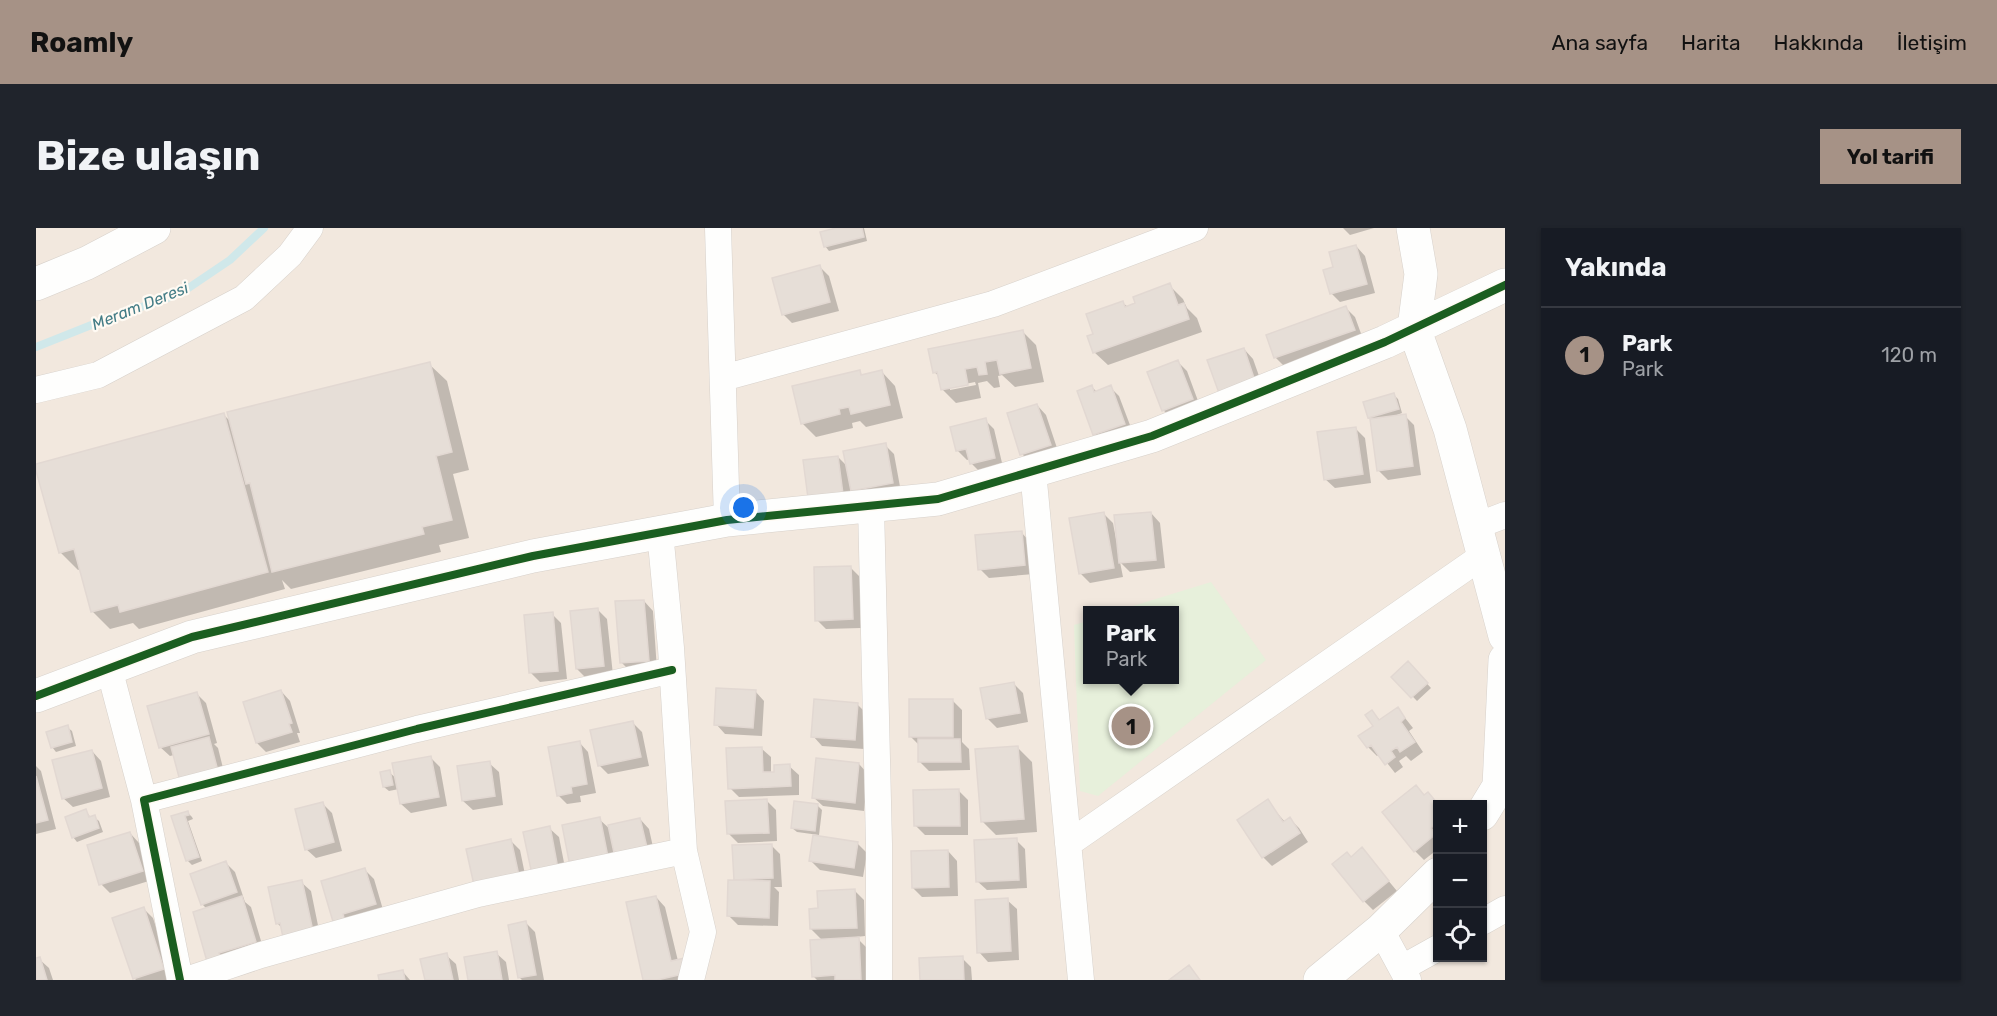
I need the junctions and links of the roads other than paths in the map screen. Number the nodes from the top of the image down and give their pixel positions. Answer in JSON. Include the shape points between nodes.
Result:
{"nodes":[{"id":1,"x":154,"y":228,"type":"edge"},
{"id":2,"x":310,"y":228,"type":"edge"},
{"id":3,"x":718,"y":228,"type":"edge"},
{"id":4,"x":1195,"y":228,"type":"edge"},
{"id":5,"x":1413,"y":228,"type":"edge"},
{"id":6,"x":36,"y":284,"type":"edge"},
{"id":7,"x":1505,"y":285,"type":"edge"},
{"id":8,"x":1414,"y":328,"type":"junction"},
{"id":9,"x":723,"y":378,"type":"junction"},
{"id":10,"x":36,"y":390,"type":"edge"},
{"id":11,"x":1033,"y":471,"type":"junction"},
{"id":12,"x":871,"y":506,"type":"junction"},
{"id":13,"x":727,"y":520,"type":"junction"},
{"id":14,"x":660,"y":532,"type":"junction"},
{"id":15,"x":1488,"y":532,"type":"edge"},
{"id":16,"x":1505,"y":636,"type":"edge"},
{"id":17,"x":1505,"y":660,"type":"edge"},
{"id":18,"x":109,"y":668,"type":"junction"},
{"id":19,"x":672,"y":670,"type":"junction"},
{"id":20,"x":36,"y":696,"type":"edge"},
{"id":21,"x":1503,"y":735,"type":"edge"},
{"id":22,"x":1502,"y":788,"type":"edge"},
{"id":23,"x":144,"y":800,"type":"junction"},
{"id":24,"x":1487,"y":808,"type":"edge"},
{"id":25,"x":1068,"y":844,"type":"junction"},
{"id":26,"x":684,"y":851,"type":"junction"},
{"id":27,"x":1433,"y":878,"type":"edge"},
{"id":28,"x":1505,"y":909,"type":"edge"},
{"id":29,"x":1487,"y":919,"type":"edge"},
{"id":30,"x":1381,"y":930,"type":"junction"},
{"id":31,"x":1433,"y":951,"type":"edge"},
{"id":32,"x":1405,"y":974,"type":"edge"},
{"id":33,"x":180,"y":980,"type":"edge"},
{"id":34,"x":186,"y":980,"type":"edge"},
{"id":35,"x":691,"y":980,"type":"edge"},
{"id":36,"x":879,"y":980,"type":"edge"},
{"id":37,"x":1081,"y":980,"type":"edge"},
{"id":38,"x":1320,"y":980,"type":"edge"}],
"edges":[{"from":1,"to":6,"type":"street"},
{"from":2,"to":10,"type":"street","via":[[290,255],[244,298],[98,375]]},
{"from":3,"to":9,"type":"street"},
{"from":4,"to":9,"type":"street","via":[[993,304]]},
{"from":5,"to":8,"type":"street","via":[[1421,274]]},
{"from":7,"to":8,"type":"street"},
{"from":8,"to":11,"type":"street","via":[[1152,436]]},
{"from":8,"to":15,"type":"street"},
{"from":9,"to":13,"type":"street"},
{"from":11,"to":12,"type":"street","via":[[938,499]]},
{"from":11,"to":25,"type":"street"},
{"from":12,"to":13,"type":"street"},
{"from":12,"to":36,"type":"street"},
{"from":13,"to":14,"type":"street"},
{"from":14,"to":18,"type":"street","via":[[532,556],[192,638]]},
{"from":14,"to":19,"type":"street"},
{"from":15,"to":16,"type":"street"},
{"from":15,"to":25,"type":"street"},
{"from":17,"to":21,"type":"street"},
{"from":18,"to":20,"type":"street"},
{"from":18,"to":23,"type":"street"},
{"from":19,"to":23,"type":"street","via":[[417,729]]},
{"from":19,"to":26,"type":"street"},
{"from":21,"to":22,"type":"street"},
{"from":22,"to":24,"type":"street"},
{"from":23,"to":33,"type":"street"},
{"from":25,"to":37,"type":"street"},
{"from":26,"to":34,"type":"street","via":[[478,894]]},
{"from":26,"to":35,"type":"street","via":[[703,932]]},
{"from":27,"to":30,"type":"street"},
{"from":28,"to":29,"type":"street"},
{"from":30,"to":32,"type":"street"},
{"from":30,"to":38,"type":"street"},
{"from":31,"to":32,"type":"street"}]}
